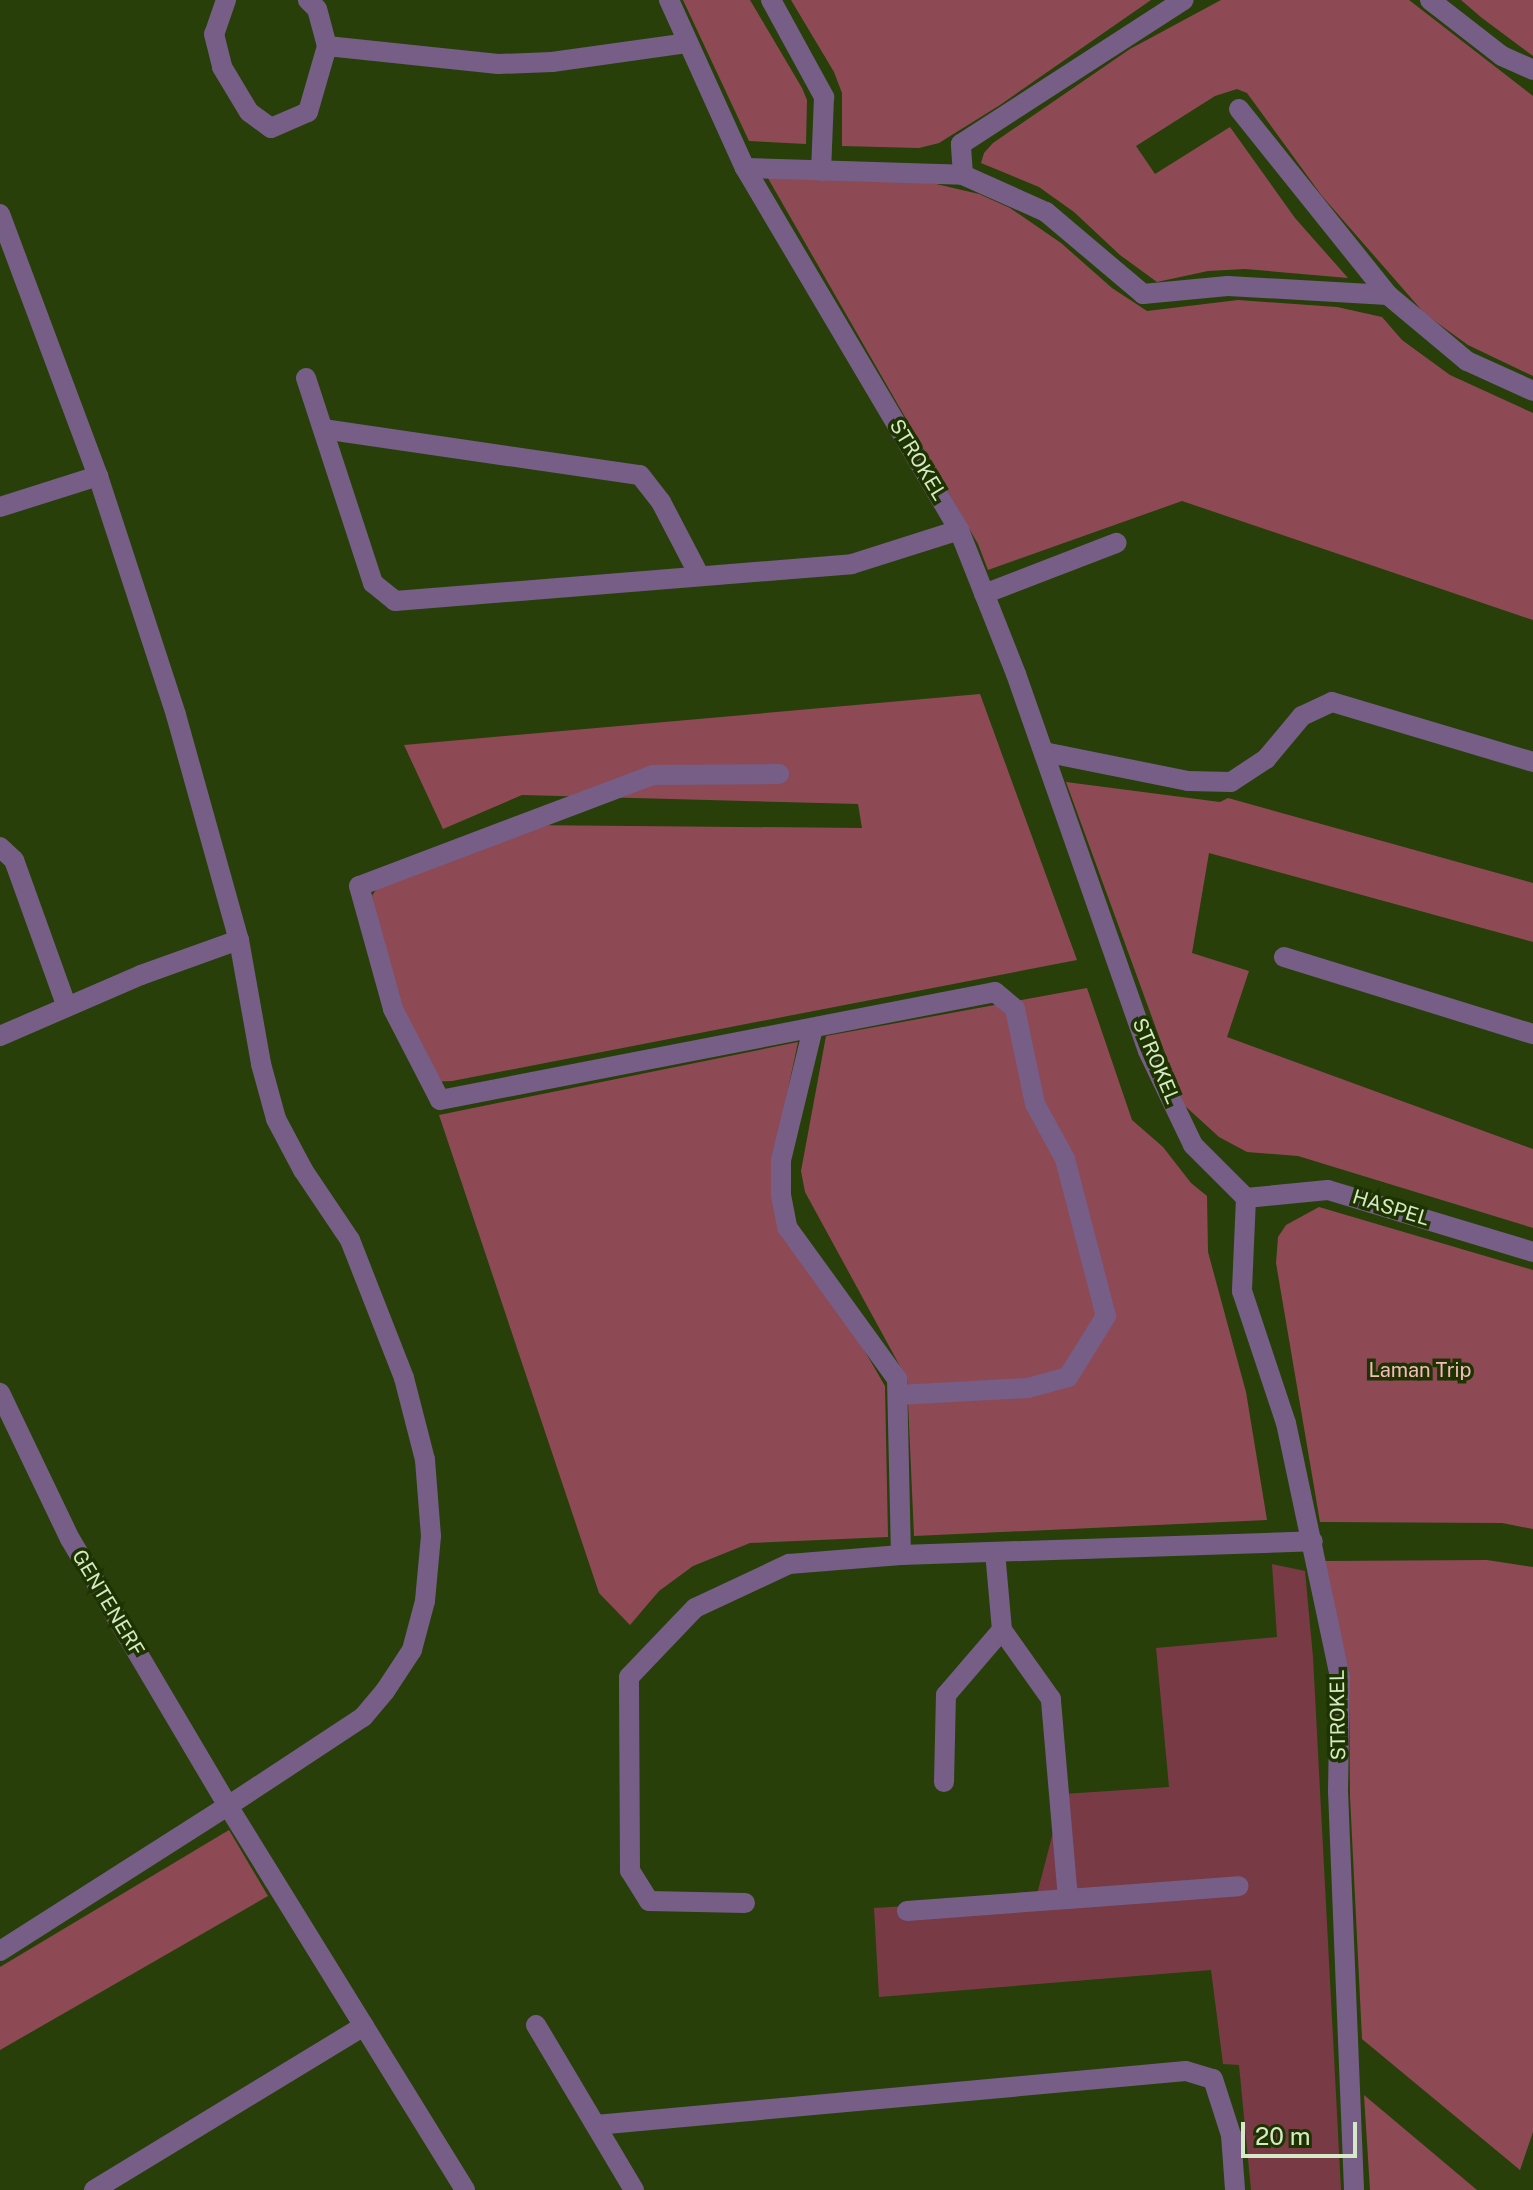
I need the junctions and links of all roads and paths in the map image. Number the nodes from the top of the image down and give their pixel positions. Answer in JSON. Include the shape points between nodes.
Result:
{"nodes":[{"id":1,"x":226,"y":0,"type":"edge"},
{"id":2,"x":308,"y":0,"type":"edge"},
{"id":3,"x":669,"y":0,"type":"edge"},
{"id":4,"x":771,"y":0,"type":"edge"},
{"id":5,"x":1184,"y":0,"type":"edge"},
{"id":6,"x":1430,"y":0,"type":"edge"},
{"id":7,"x":687,"y":43,"type":"junction"},
{"id":8,"x":327,"y":46,"type":"junction"},
{"id":9,"x":1533,"y":70,"type":"edge"},
{"id":10,"x":1239,"y":109,"type":"dead end"},
{"id":11,"x":745,"y":168,"type":"junction"},
{"id":12,"x":821,"y":171,"type":"junction"},
{"id":13,"x":963,"y":175,"type":"junction"},
{"id":14,"x":0,"y":214,"type":"edge"},
{"id":15,"x":1388,"y":295,"type":"junction"},
{"id":16,"x":306,"y":378,"type":"dead end"},
{"id":17,"x":1533,"y":391,"type":"edge"},
{"id":18,"x":323,"y":429,"type":"junction"},
{"id":19,"x":98,"y":476,"type":"junction"},
{"id":20,"x":0,"y":507,"type":"edge"},
{"id":21,"x":959,"y":530,"type":"junction"},
{"id":22,"x":1116,"y":543,"type":"dead end"},
{"id":23,"x":699,"y":575,"type":"junction"},
{"id":24,"x":984,"y":594,"type":"junction"},
{"id":25,"x":1044,"y":752,"type":"junction"},
{"id":26,"x":1533,"y":762,"type":"edge"},
{"id":27,"x":779,"y":774,"type":"dead end"},
{"id":28,"x":0,"y":847,"type":"edge"},
{"id":29,"x":239,"y":940,"type":"junction"},
{"id":30,"x":1284,"y":957,"type":"dead end"},
{"id":31,"x":67,"y":1007,"type":"junction"},
{"id":32,"x":813,"y":1028,"type":"junction"},
{"id":33,"x":1533,"y":1034,"type":"edge"},
{"id":34,"x":0,"y":1036,"type":"edge"},
{"id":35,"x":1246,"y":1198,"type":"junction"},
{"id":36,"x":1533,"y":1252,"type":"edge"},
{"id":37,"x":0,"y":1393,"type":"edge"},
{"id":38,"x":898,"y":1395,"type":"junction"},
{"id":39,"x":1313,"y":1541,"type":"junction"},
{"id":40,"x":995,"y":1552,"type":"junction"},
{"id":41,"x":901,"y":1555,"type":"junction"},
{"id":42,"x":1002,"y":1630,"type":"junction"},
{"id":43,"x":944,"y":1782,"type":"dead end"},
{"id":44,"x":228,"y":1806,"type":"junction"},
{"id":45,"x":1239,"y":1886,"type":"dead end"},
{"id":46,"x":1068,"y":1899,"type":"junction"},
{"id":47,"x":745,"y":1903,"type":"dead end"},
{"id":48,"x":907,"y":1911,"type":"dead end"},
{"id":49,"x":0,"y":1951,"type":"edge"},
{"id":50,"x":536,"y":2025,"type":"dead end"},
{"id":51,"x":364,"y":2026,"type":"junction"},
{"id":52,"x":596,"y":2125,"type":"junction"},
{"id":53,"x":94,"y":2190,"type":"edge"},
{"id":54,"x":465,"y":2190,"type":"edge"},
{"id":55,"x":634,"y":2190,"type":"edge"},
{"id":56,"x":1235,"y":2190,"type":"edge"},
{"id":57,"x":1354,"y":2190,"type":"edge"}],
"edges":[{"from":1,"to":8,"type":"street","via":[[214,34],[222,67],[249,112],[271,128],[308,112]]},
{"from":2,"to":8,"type":"street","via":[[317,9]]},
{"from":3,"to":7,"type":"street","name":"STROKEL"},
{"from":4,"to":12,"type":"street","via":[[824,97]]},
{"from":5,"to":13,"type":"street","via":[[961,144]]},
{"from":6,"to":9,"type":"street","via":[[1502,56]]},
{"from":7,"to":8,"type":"street","via":[[498,64]]},
{"from":7,"to":11,"type":"street","name":"STROKEL"},
{"from":10,"to":15,"type":"street"},
{"from":11,"to":12,"type":"street"},
{"from":11,"to":21,"type":"street","name":"STROKEL"},
{"from":12,"to":13,"type":"street"},
{"from":13,"to":15,"type":"street","via":[[1046,212],[1143,294],[1228,286]]},
{"from":14,"to":19,"type":"street"},
{"from":15,"to":17,"type":"street","via":[[1467,361]]},
{"from":16,"to":18,"type":"street"},
{"from":18,"to":23,"type":"street","via":[[640,475],[661,502]]},
{"from":18,"to":23,"type":"street","via":[[373,583],[395,601]]},
{"from":19,"to":20,"type":"street"},
{"from":19,"to":29,"type":"street","via":[[176,715]]},
{"from":21,"to":23,"type":"street","via":[[852,564]]},
{"from":21,"to":24,"type":"street","name":"STROKEL"},
{"from":22,"to":24,"type":"street"},
{"from":24,"to":25,"type":"street","name":"STROKEL"},
{"from":25,"to":26,"type":"street","via":[[1188,781],[1231,782],[1266,759],[1302,716],[1332,702]]},
{"from":25,"to":35,"type":"street","name":"STROKEL","via":[[1148,1051],[1193,1145]]},
{"from":27,"to":32,"type":"street","via":[[653,775],[359,886],[393,1009],[440,1100]]},
{"from":28,"to":31,"type":"street","via":[[14,860]]},
{"from":29,"to":31,"type":"street"},
{"from":29,"to":44,"type":"street","via":[[276,1119],[350,1240],[404,1378],[425,1460],[431,1536],[425,1601],[412,1650],[385,1691],[363,1717]]},
{"from":30,"to":33,"type":"street"},
{"from":31,"to":34,"type":"street"},
{"from":32,"to":38,"type":"street","via":[[781,1160],[787,1227],[897,1379]]},
{"from":32,"to":38,"type":"street","via":[[995,992],[1015,1009],[1035,1104],[1065,1159],[1106,1316],[1068,1377],[1028,1388]]},
{"from":35,"to":36,"type":"street","name":"HASPEL","via":[[1328,1190]]},
{"from":35,"to":39,"type":"street","name":"STROKEL","via":[[1242,1291],[1286,1423]]},
{"from":37,"to":44,"type":"street","name":"GENTENERF","via":[[70,1539]]},
{"from":38,"to":41,"type":"street"},
{"from":39,"to":40,"type":"street"},
{"from":39,"to":57,"type":"street","name":"STROKEL","via":[[1340,1676],[1338,1791]]},
{"from":40,"to":41,"type":"street"},
{"from":40,"to":42,"type":"street"},
{"from":41,"to":47,"type":"street","via":[[789,1564],[695,1608],[629,1677],[630,1871],[649,1901]]},
{"from":42,"to":43,"type":"street","via":[[946,1695]]},
{"from":42,"to":46,"type":"street","via":[[1051,1699]]},
{"from":44,"to":49,"type":"street"},
{"from":44,"to":51,"type":"street","name":"GENTENERF"},
{"from":45,"to":46,"type":"street"},
{"from":46,"to":48,"type":"street"},
{"from":50,"to":52,"type":"street"},
{"from":51,"to":53,"type":"street"},
{"from":51,"to":54,"type":"street","name":"GENTENERF"},
{"from":52,"to":55,"type":"street"},
{"from":52,"to":56,"type":"street","via":[[1186,2071],[1213,2079],[1231,2135]]}]}
